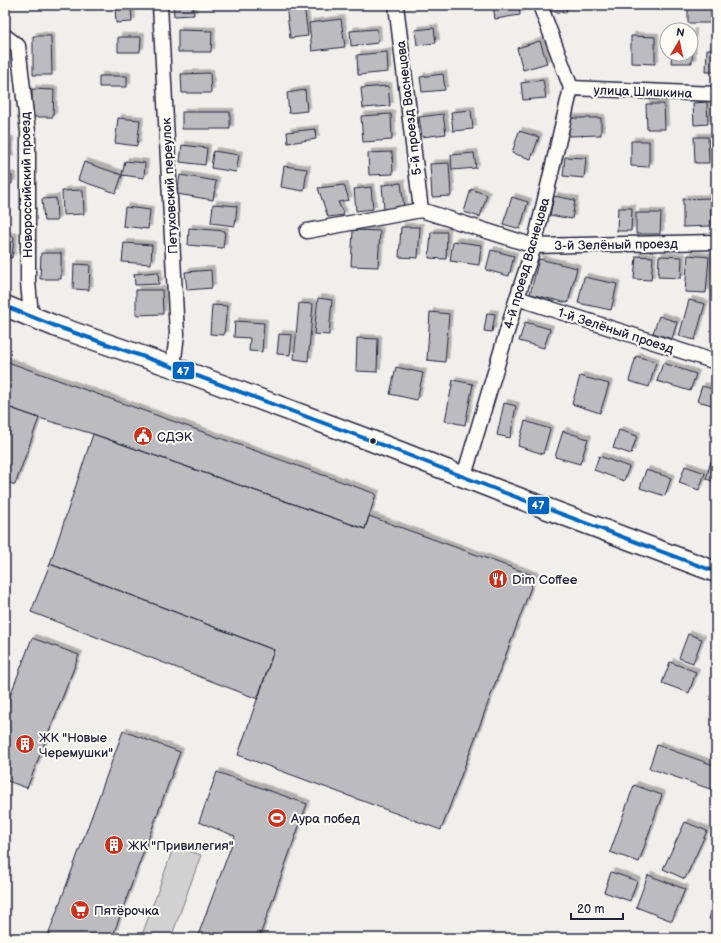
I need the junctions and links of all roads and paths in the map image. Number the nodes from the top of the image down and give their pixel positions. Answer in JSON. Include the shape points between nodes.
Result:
{"nodes":[{"id":1,"x":160,"y":5,"type":"edge"},
{"id":2,"x":396,"y":5,"type":"edge"},
{"id":3,"x":540,"y":5,"type":"edge"},
{"id":4,"x":5,"y":36,"type":"edge"},
{"id":5,"x":570,"y":88,"type":"junction"},
{"id":6,"x":716,"y":94,"type":"edge"},
{"id":7,"x":421,"y":210,"type":"junction"},
{"id":8,"x":307,"y":231,"type":"dead end"},
{"id":9,"x":716,"y":242,"type":"edge"},
{"id":10,"x":534,"y":246,"type":"junction"},
{"id":11,"x":517,"y":298,"type":"junction"},
{"id":12,"x":5,"y":306,"type":"edge"},
{"id":13,"x":31,"y":316,"type":"junction"},
{"id":14,"x":716,"y":362,"type":"edge"},
{"id":15,"x":173,"y":367,"type":"junction"},
{"id":16,"x":464,"y":476,"type":"junction"},
{"id":17,"x":716,"y":572,"type":"edge"}],
"edges":[{"from":1,"to":15,"type":"street","name":"Петуховский переулок","via":[[177,334]]},
{"from":2,"to":7,"type":"street","name":"5-й проезд Васнецова"},
{"from":3,"to":5,"type":"street"},
{"from":4,"to":13,"type":"street","name":"Новороссийский проезд","via":[[18,46],[28,132],[28,282]]},
{"from":5,"to":6,"type":"street","name":"улица Шишкина"},
{"from":5,"to":10,"type":"street","name":"4-й проезд Васнецова"},
{"from":7,"to":8,"type":"street","name":"3-й Зелёный проезд"},
{"from":7,"to":10,"type":"street","name":"3-й Зелёный проезд"},
{"from":9,"to":10,"type":"street","name":"3-й Зелёный проезд"},
{"from":10,"to":11,"type":"street","name":"4-й проезд Васнецова"},
{"from":11,"to":14,"type":"street","name":"1-й Зелёный проезд"},
{"from":11,"to":16,"type":"street","name":"4-й проезд Васнецова"},
{"from":12,"to":13,"type":"street"},
{"from":13,"to":15,"type":"street"},
{"from":15,"to":16,"type":"street"},
{"from":16,"to":17,"type":"street"}]}
